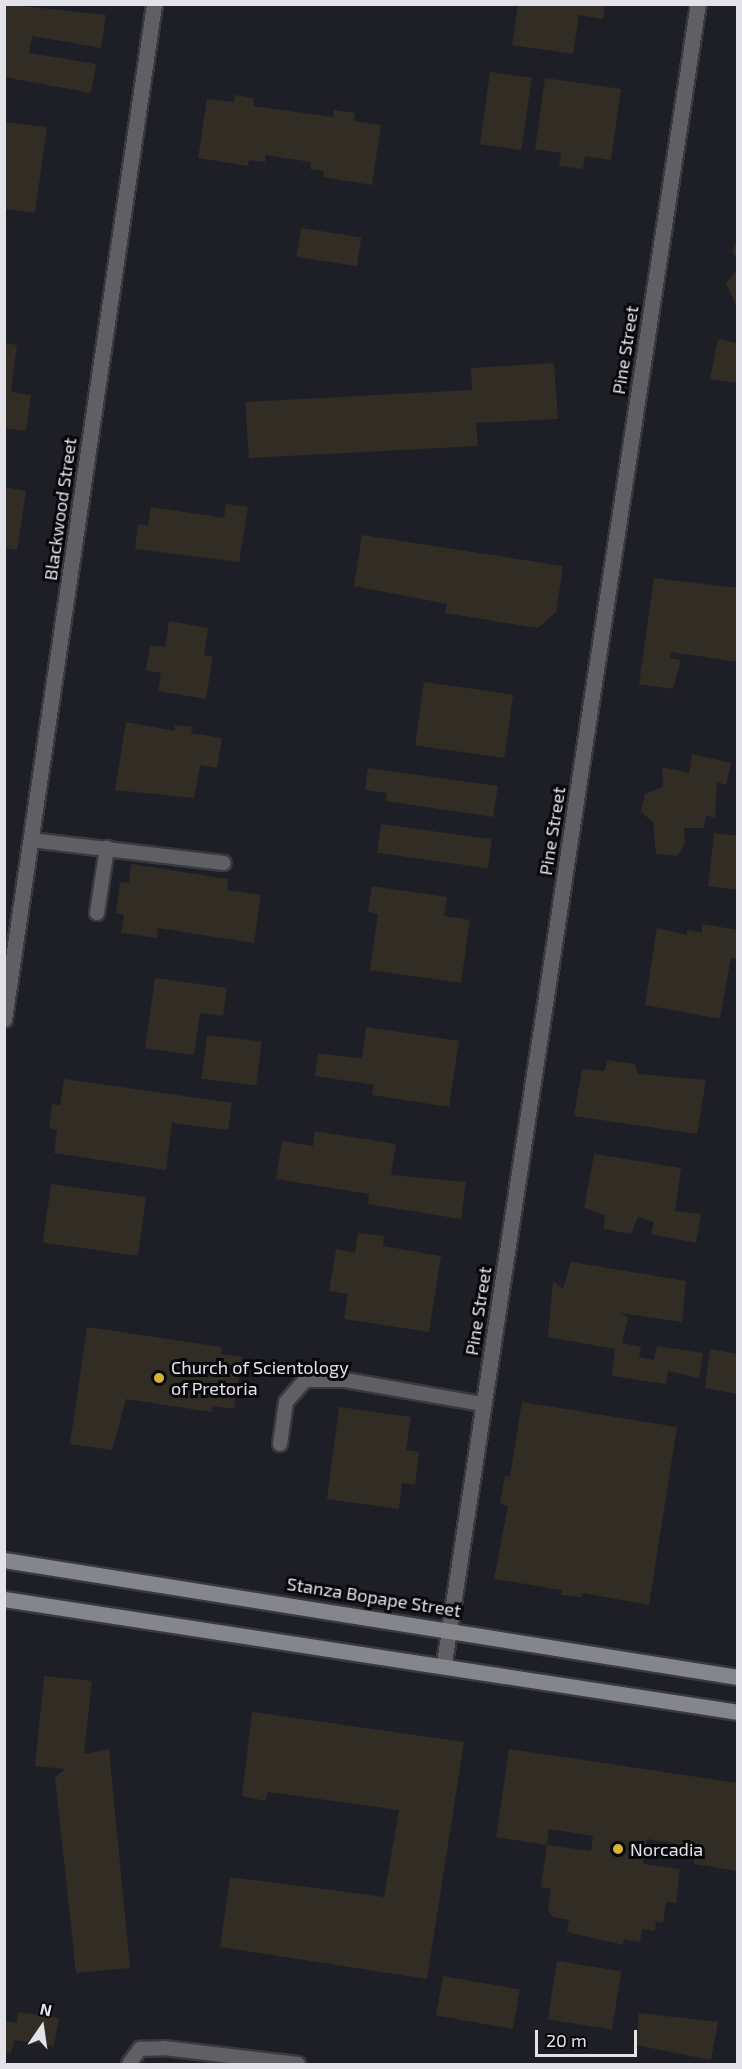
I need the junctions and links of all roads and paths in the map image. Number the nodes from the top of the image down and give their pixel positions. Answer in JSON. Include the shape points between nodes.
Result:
{"nodes":[{"id":1,"x":154,"y":4,"type":"edge"},
{"id":2,"x":698,"y":4,"type":"edge"},
{"id":3,"x":31,"y":840,"type":"junction"},
{"id":4,"x":107,"y":848,"type":"junction"},
{"id":5,"x":224,"y":863,"type":"dead end"},
{"id":6,"x":98,"y":913,"type":"dead end"},
{"id":7,"x":4,"y":1019,"type":"edge"},
{"id":8,"x":483,"y":1404,"type":"junction"},
{"id":9,"x":280,"y":1444,"type":"dead end"},
{"id":10,"x":4,"y":1560,"type":"edge"},
{"id":11,"x":4,"y":1599,"type":"edge"},
{"id":12,"x":449,"y":1628,"type":"junction"},
{"id":13,"x":444,"y":1663,"type":"junction"},
{"id":14,"x":738,"y":1677,"type":"edge"},
{"id":15,"x":738,"y":1712,"type":"edge"},
{"id":16,"x":129,"y":2064,"type":"edge"},
{"id":17,"x":298,"y":2064,"type":"edge"}],
"edges":[{"from":1,"to":3,"type":"street","name":"Blackwood Street"},
{"from":2,"to":8,"type":"street","name":"Pine Street"},
{"from":3,"to":4,"type":"lane"},
{"from":3,"to":7,"type":"street","name":"Blackwood Street"},
{"from":4,"to":5,"type":"lane"},
{"from":4,"to":6,"type":"lane"},
{"from":8,"to":9,"type":"lane","via":[[345,1380],[305,1380],[286,1402]]},
{"from":8,"to":12,"type":"street","name":"Pine Street"},
{"from":10,"to":12,"type":"main road","name":"Stanza Bopape Street"},
{"from":11,"to":13,"type":"main road"},
{"from":12,"to":13,"type":"street","name":"Pine Street"},
{"from":12,"to":14,"type":"main road","name":"Stanza Bopape Street"},
{"from":13,"to":15,"type":"main road"},
{"from":16,"to":17,"type":"lane","via":[[140,2049],[164,2048]]}]}
